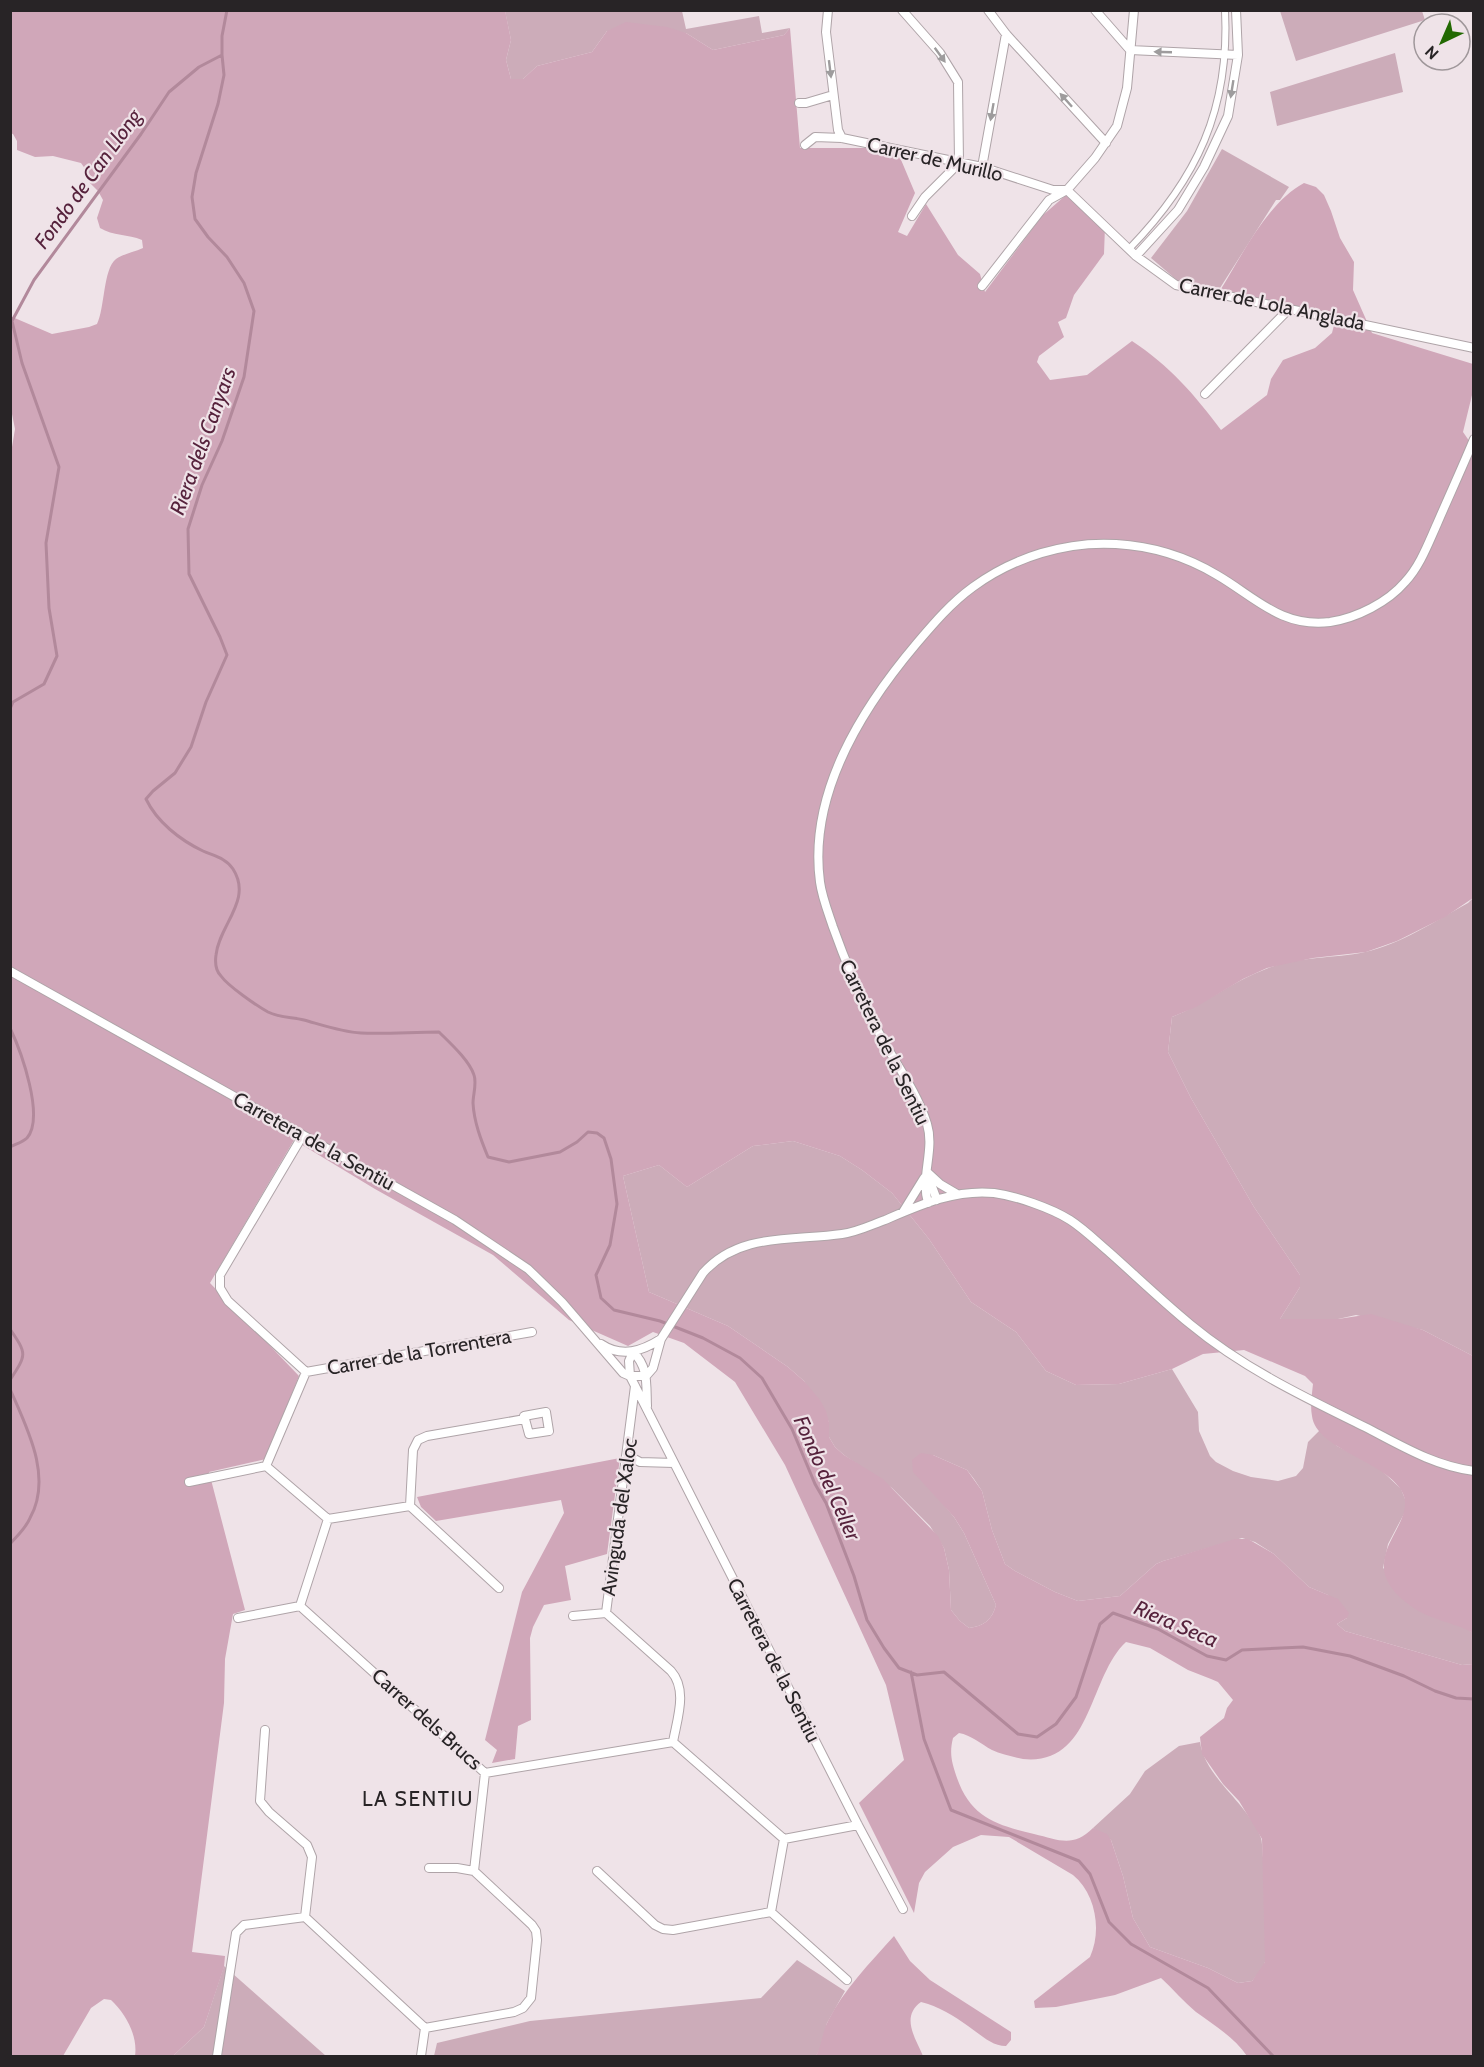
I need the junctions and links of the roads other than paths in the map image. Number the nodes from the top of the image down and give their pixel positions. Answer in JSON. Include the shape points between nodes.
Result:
{"nodes":[{"id":1,"x":828,"y":10,"type":"edge"},
{"id":2,"x":902,"y":10,"type":"edge"},
{"id":3,"x":988,"y":10,"type":"edge"},
{"id":4,"x":1095,"y":10,"type":"edge"},
{"id":5,"x":1134,"y":10,"type":"edge"},
{"id":6,"x":1226,"y":10,"type":"edge"},
{"id":7,"x":1236,"y":10,"type":"edge"},
{"id":8,"x":1006,"y":34,"type":"junction"},
{"id":9,"x":1130,"y":50,"type":"junction"},
{"id":10,"x":1225,"y":54,"type":"junction"},
{"id":11,"x":1238,"y":55,"type":"junction"},
{"id":12,"x":833,"y":95,"type":"junction"},
{"id":13,"x":799,"y":103,"type":"dead end"},
{"id":14,"x":842,"y":138,"type":"junction"},
{"id":15,"x":1106,"y":143,"type":"junction"},
{"id":16,"x":805,"y":145,"type":"dead end"},
{"id":17,"x":959,"y":163,"type":"junction"},
{"id":18,"x":982,"y":167,"type":"junction"},
{"id":19,"x":1067,"y":190,"type":"junction"},
{"id":20,"x":912,"y":216,"type":"dead end"},
{"id":21,"x":1129,"y":249,"type":"junction"},
{"id":22,"x":1136,"y":256,"type":"junction"},
{"id":23,"x":982,"y":286,"type":"dead end"},
{"id":24,"x":1289,"y":309,"type":"junction"},
{"id":25,"x":1473,"y":348,"type":"edge"},
{"id":26,"x":1204,"y":394,"type":"dead end"},
{"id":27,"x":1473,"y":439,"type":"edge"},
{"id":28,"x":10,"y":971,"type":"edge"},
{"id":29,"x":303,"y":1135,"type":"junction"},
{"id":30,"x":927,"y":1172,"type":"junction"},
{"id":31,"x":957,"y":1194,"type":"junction"},
{"id":32,"x":932,"y":1201,"type":"junction"},
{"id":33,"x":903,"y":1212,"type":"junction"},
{"id":34,"x":532,"y":1332,"type":"dead end"},
{"id":35,"x":663,"y":1335,"type":"junction"},
{"id":36,"x":596,"y":1340,"type":"junction"},
{"id":37,"x":633,"y":1352,"type":"junction"},
{"id":38,"x":306,"y":1372,"type":"junction"},
{"id":39,"x":628,"y":1376,"type":"junction"},
{"id":40,"x":646,"y":1376,"type":"junction"},
{"id":41,"x":635,"y":1386,"type":"junction"},
{"id":42,"x":632,"y":1403,"type":"junction"},
{"id":43,"x":647,"y":1410,"type":"junction"},
{"id":44,"x":525,"y":1419,"type":"dead end"},
{"id":45,"x":627,"y":1455,"type":"junction"},
{"id":46,"x":640,"y":1462,"type":"junction"},
{"id":47,"x":674,"y":1463,"type":"junction"},
{"id":48,"x":266,"y":1466,"type":"junction"},
{"id":49,"x":1473,"y":1470,"type":"edge"},
{"id":50,"x":624,"y":1476,"type":"junction"},
{"id":51,"x":189,"y":1482,"type":"dead end"},
{"id":52,"x":410,"y":1506,"type":"junction"},
{"id":53,"x":328,"y":1519,"type":"junction"},
{"id":54,"x":500,"y":1588,"type":"dead end"},
{"id":55,"x":300,"y":1606,"type":"junction"},
{"id":56,"x":606,"y":1613,"type":"junction"},
{"id":57,"x":573,"y":1616,"type":"dead end"},
{"id":58,"x":238,"y":1618,"type":"dead end"},
{"id":59,"x":265,"y":1730,"type":"dead end"},
{"id":60,"x":673,"y":1742,"type":"junction"},
{"id":61,"x":485,"y":1773,"type":"junction"},
{"id":62,"x":858,"y":1825,"type":"junction"},
{"id":63,"x":784,"y":1839,"type":"junction"},
{"id":64,"x":429,"y":1868,"type":"dead end"},
{"id":65,"x":474,"y":1871,"type":"junction"},
{"id":66,"x":597,"y":1871,"type":"dead end"},
{"id":67,"x":903,"y":1909,"type":"dead end"},
{"id":68,"x":771,"y":1912,"type":"junction"},
{"id":69,"x":305,"y":1917,"type":"junction"},
{"id":70,"x":847,"y":1980,"type":"dead end"},
{"id":71,"x":425,"y":2028,"type":"junction"},
{"id":72,"x":218,"y":2056,"type":"edge"},
{"id":73,"x":422,"y":2056,"type":"edge"}],
"edges":[{"from":1,"to":12,"type":"street","one_way":true,"via":[[826,32]]},
{"from":2,"to":17,"type":"street","one_way":true,"via":[[940,53],[958,82]]},
{"from":3,"to":8,"type":"street"},
{"from":4,"to":9,"type":"street"},
{"from":5,"to":9,"type":"street"},
{"from":6,"to":10,"type":"street"},
{"from":7,"to":11,"type":"street"},
{"from":15,"to":8,"type":"street","one_way":true},
{"from":8,"to":18,"type":"street","one_way":true},
{"from":10,"to":9,"type":"street","one_way":true},
{"from":9,"to":15,"type":"street","via":[[1127,88],[1117,126]]},
{"from":10,"to":11,"type":"street"},
{"from":10,"to":21,"type":"street","via":[[1214,120],[1201,152],[1181,187]]},
{"from":11,"to":22,"type":"street","one_way":true,"via":[[1228,116],[1204,166],[1178,210]]},
{"from":12,"to":13,"type":"street"},
{"from":12,"to":14,"type":"street"},
{"from":14,"to":16,"type":"street","name":"Carrer de Murillo","via":[[815,137]]},
{"from":14,"to":17,"type":"street","name":"Carrer de Murillo"},
{"from":15,"to":19,"type":"street"},
{"from":17,"to":18,"type":"street","name":"Carrer de Murillo"},
{"from":17,"to":20,"type":"street"},
{"from":18,"to":19,"type":"street","name":"Carrer de Murillo","via":[[1053,190]]},
{"from":19,"to":21,"type":"street","name":"Carrer de Lola Anglada"},
{"from":19,"to":23,"type":"street","via":[[1049,200]]},
{"from":21,"to":22,"type":"street","name":"Carrer de Lola Anglada"},
{"from":22,"to":24,"type":"street","name":"Carrer de Lola Anglada","via":[[1176,285]]},
{"from":24,"to":25,"type":"street","name":"Carrer de Lola Anglada"},
{"from":24,"to":26,"type":"street"},
{"from":27,"to":30,"type":"street","name":"Carretera de la Sentiu","via":[[1421,560],[1389,598],[1361,613],[1330,622],[1301,621],[1260,605],[1194,562],[1117,544],[1072,547],[1031,555],[975,585],[944,612],[888,677],[849,741],[833,780],[820,832],[820,880],[845,962],[927,1125]]},
{"from":28,"to":29,"type":"street","name":"Carretera de la Sentiu"},
{"from":29,"to":36,"type":"street","name":"Carretera de la Sentiu","via":[[455,1220],[528,1269]]},
{"from":29,"to":38,"type":"street","via":[[220,1275],[220,1288],[228,1301]]},
{"from":30,"to":31,"type":"street"},
{"from":30,"to":32,"type":"street","name":"Carretera de la Sentiu","via":[[925,1189]]},
{"from":30,"to":33,"type":"street","name":"Carretera de la Sentiu"},
{"from":31,"to":32,"type":"street"},
{"from":31,"to":49,"type":"street","via":[[1013,1197],[1070,1220],[1189,1324],[1238,1360],[1435,1462]]},
{"from":32,"to":33,"type":"street"},
{"from":33,"to":35,"type":"street","via":[[843,1234],[780,1239],[731,1250],[707,1269]]},
{"from":34,"to":38,"type":"street","name":"Carrer de la Torrentera"},
{"from":35,"to":37,"type":"street"},
{"from":35,"to":40,"type":"street","via":[[653,1368]]},
{"from":36,"to":37,"type":"street","via":[[613,1350]]},
{"from":36,"to":39,"type":"street","name":"Carretera de la Sentiu"},
{"from":37,"to":39,"type":"street","via":[[628,1361]]},
{"from":37,"to":40,"type":"street","via":[[642,1362]]},
{"from":38,"to":48,"type":"street"},
{"from":39,"to":40,"type":"street"},
{"from":39,"to":41,"type":"street"},
{"from":39,"to":42,"type":"street","name":"Avinguda del Xaloc"},
{"from":40,"to":43,"type":"street"},
{"from":41,"to":42,"type":"street","name":"Avinguda del Xaloc"},
{"from":41,"to":43,"type":"street"},
{"from":42,"to":45,"type":"street","name":"Avinguda del Xaloc"},
{"from":43,"to":47,"type":"street","name":"Carretera de la Sentiu"},
{"from":44,"to":52,"type":"street","via":[[418,1440],[413,1450]]},
{"from":45,"to":46,"type":"street"},
{"from":45,"to":50,"type":"street","name":"Avinguda del Xaloc"},
{"from":46,"to":47,"type":"street"},
{"from":46,"to":50,"type":"street"},
{"from":47,"to":62,"type":"street","name":"Carretera de la Sentiu"},
{"from":48,"to":51,"type":"street"},
{"from":48,"to":53,"type":"street"},
{"from":50,"to":56,"type":"street","name":"Avinguda del Xaloc"},
{"from":52,"to":53,"type":"street"},
{"from":52,"to":54,"type":"street"},
{"from":53,"to":55,"type":"street"},
{"from":55,"to":58,"type":"street"},
{"from":55,"to":61,"type":"street","name":"Carrer dels Brucs"},
{"from":56,"to":57,"type":"street"},
{"from":56,"to":60,"type":"street","name":"Avinguda del Xaloc","via":[[679,1682]]},
{"from":59,"to":69,"type":"street","via":[[261,1801],[307,1845],[312,1857]]},
{"from":60,"to":61,"type":"street","name":"Carrer dels Brucs"},
{"from":60,"to":63,"type":"street"},
{"from":61,"to":65,"type":"street"},
{"from":62,"to":63,"type":"street"},
{"from":62,"to":67,"type":"street","name":"Carretera de la Sentiu"},
{"from":63,"to":68,"type":"street"},
{"from":64,"to":65,"type":"street"},
{"from":65,"to":71,"type":"street","via":[[536,1931],[531,1998],[514,2012]]},
{"from":66,"to":68,"type":"street","via":[[663,1929]]},
{"from":68,"to":70,"type":"street"},
{"from":69,"to":71,"type":"street"},
{"from":69,"to":72,"type":"street","via":[[244,1925],[236,1933]]},
{"from":71,"to":73,"type":"street"}]}
